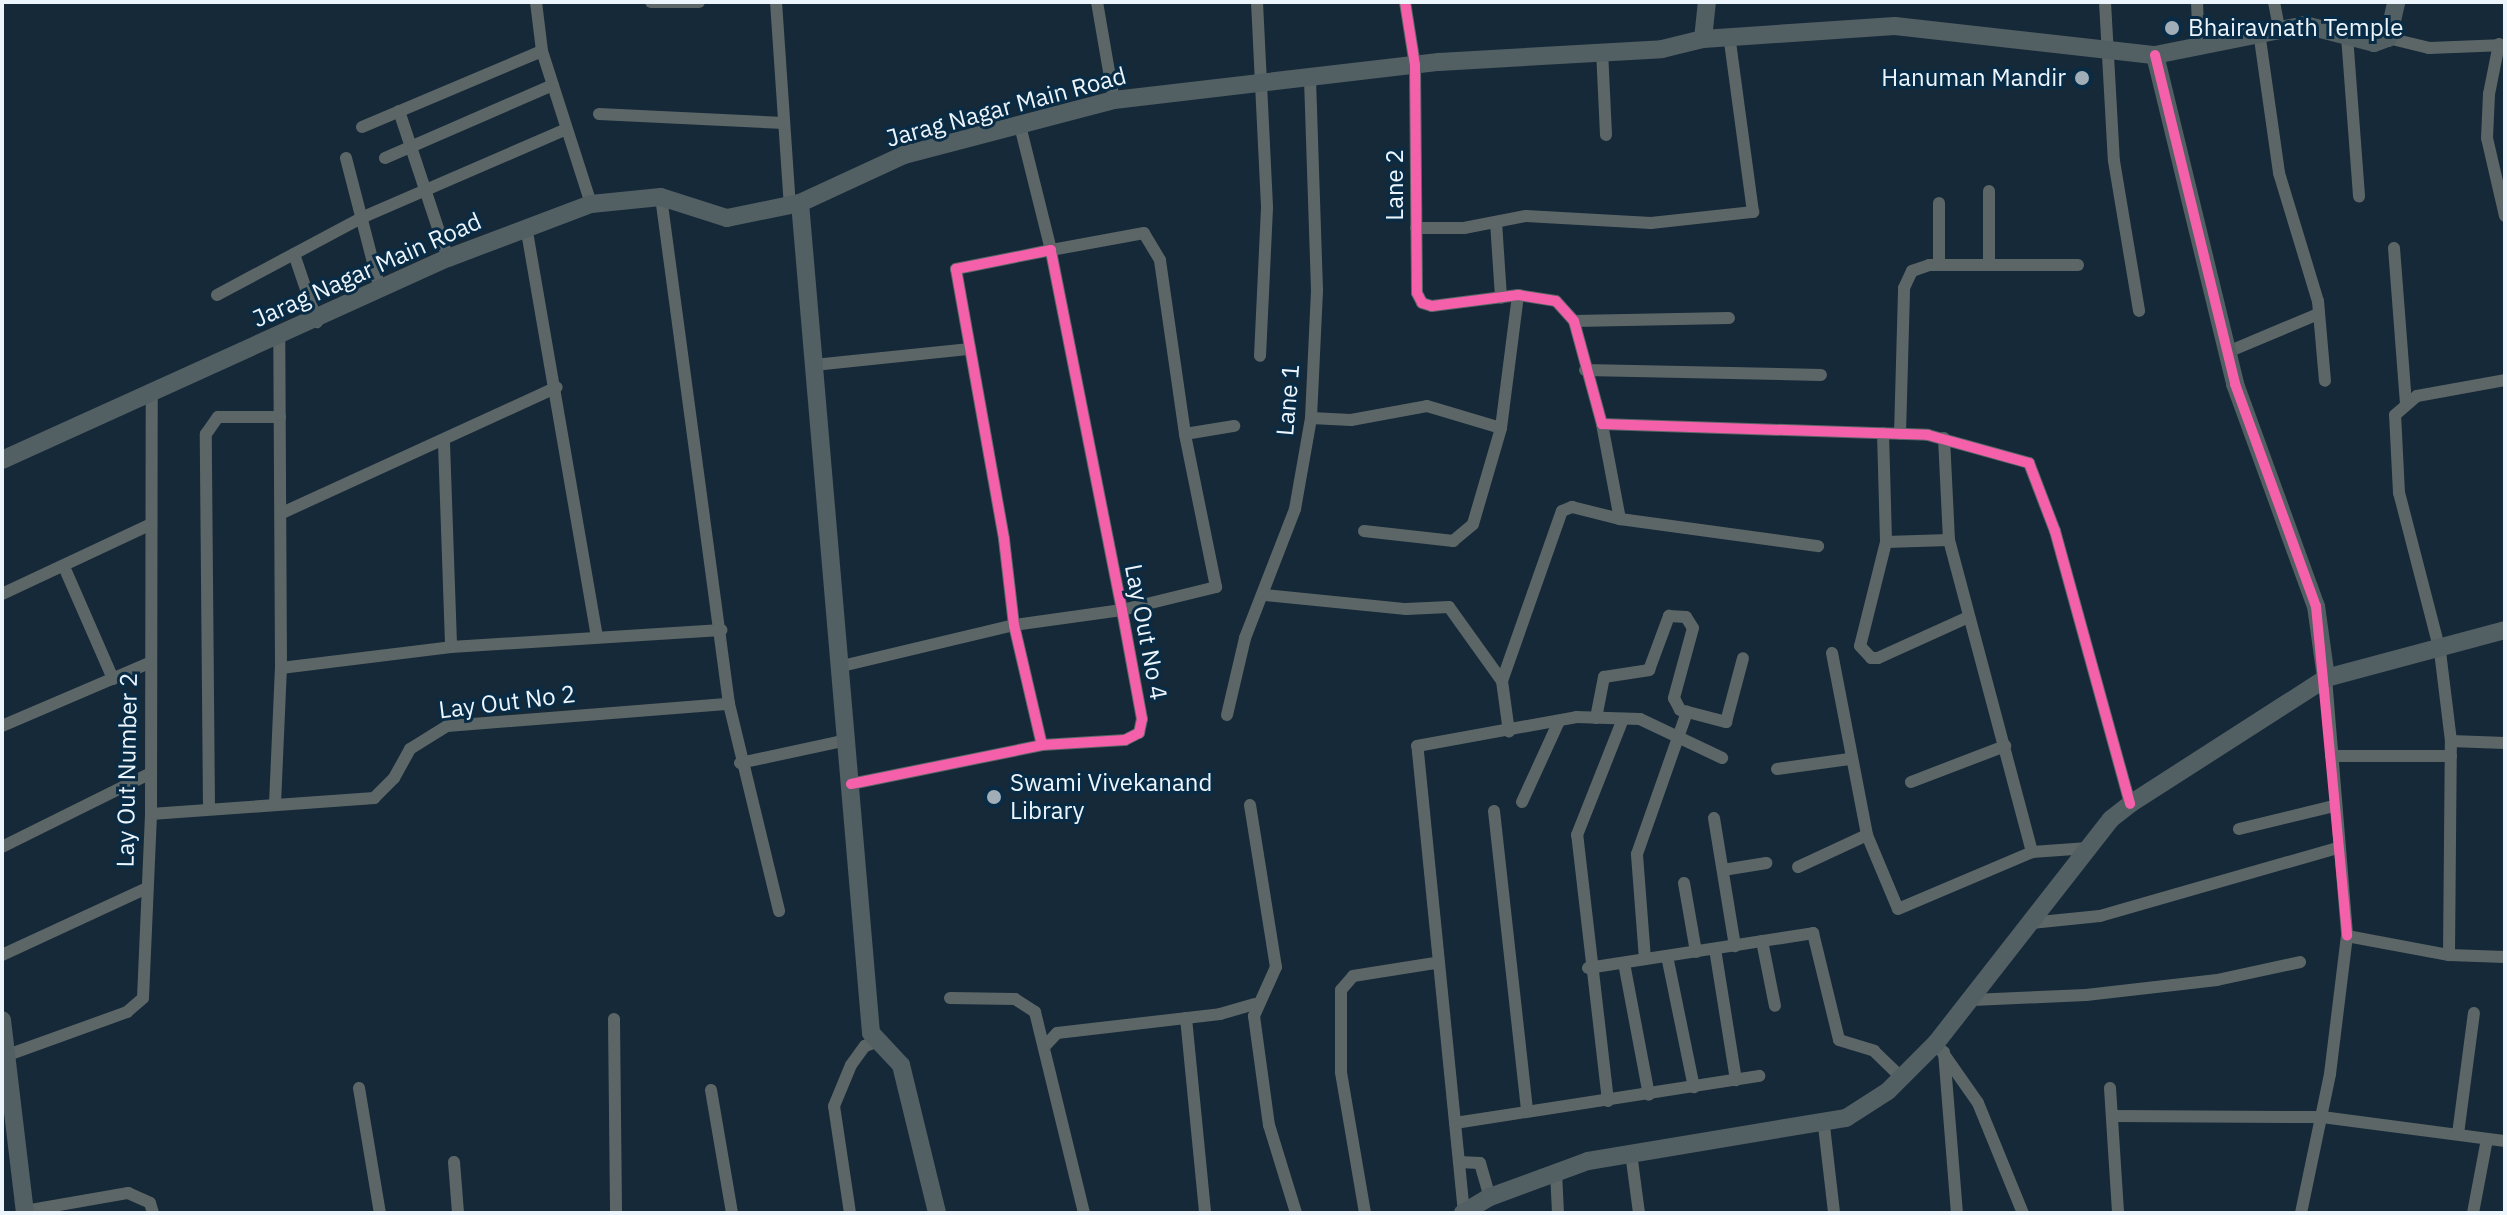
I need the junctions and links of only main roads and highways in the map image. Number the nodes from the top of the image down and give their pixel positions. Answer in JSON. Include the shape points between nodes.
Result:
{"nodes":[{"id":1,"x":1707,"y":2,"type":"edge"},
{"id":2,"x":2396,"y":2,"type":"edge"},
{"id":3,"x":1703,"y":39,"type":"junction"},
{"id":4,"x":2155,"y":55,"type":"junction"},
{"id":5,"x":795,"y":204,"type":"junction"},
{"id":6,"x":2,"y":460,"type":"edge"},
{"id":7,"x":2505,"y":630,"type":"edge"},
{"id":8,"x":2326,"y":678,"type":"junction"},
{"id":9,"x":2,"y":1020,"type":"edge"},
{"id":10,"x":25,"y":1212,"type":"edge"},
{"id":11,"x":937,"y":1213,"type":"edge"},
{"id":12,"x":1464,"y":1213,"type":"edge"}],
"edges":[{"from":1,"to":3,"type":"main road"},
{"from":2,"to":4,"type":"main road","name":"Jarag Nagar Main Road","via":[[2388,38],[2374,43],[2326,27],[2279,27]]},
{"from":3,"to":4,"type":"main road","name":"Jarag Nagar Main Road","via":[[1895,26]]},
{"from":3,"to":5,"type":"main road","name":"Jarag Nagar Main Road","via":[[1662,49],[1415,65],[1114,100],[904,155]]},
{"from":4,"to":8,"type":"main road","via":[[2235,384],[2316,606]]},
{"from":5,"to":6,"type":"main road","name":"Jarag Nagar Main Road","via":[[727,218],[661,197],[591,204],[448,258],[317,322]]},
{"from":5,"to":11,"type":"main road","via":[[842,666],[865,988],[873,1038],[905,1075]]},
{"from":7,"to":8,"type":"main road"},
{"from":8,"to":12,"type":"main road","via":[[2130,804],[2088,848],[1940,1047],[1846,1118],[1824,1126],[1631,1153],[1556,1172],[1490,1197]]},
{"from":9,"to":10,"type":"main road"}]}
